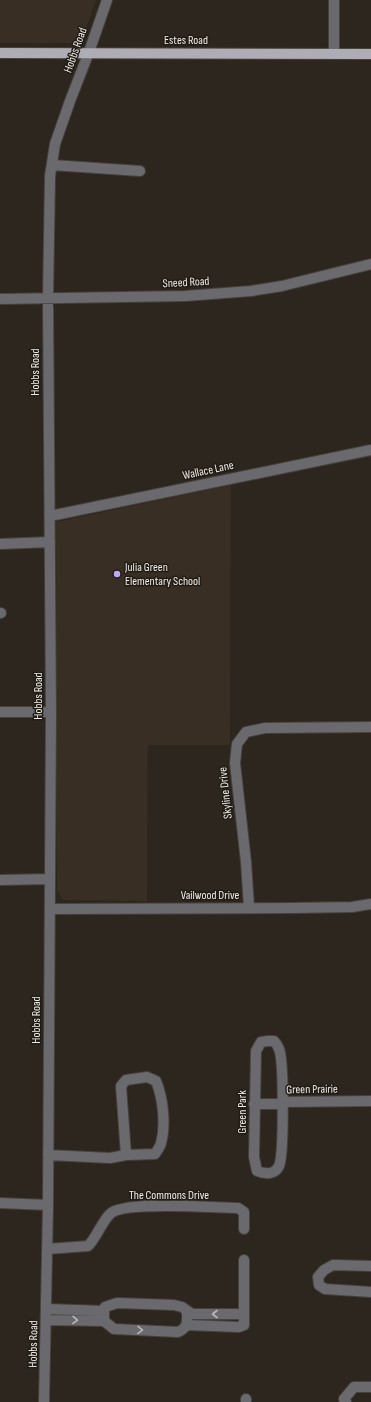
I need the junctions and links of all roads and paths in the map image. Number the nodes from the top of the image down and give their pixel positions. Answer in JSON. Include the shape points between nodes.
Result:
{"nodes":[{"id":1,"x":107,"y":0,"type":"edge"},
{"id":2,"x":334,"y":0,"type":"edge"},
{"id":3,"x":0,"y":52,"type":"edge"},
{"id":4,"x":89,"y":52,"type":"junction"},
{"id":5,"x":334,"y":53,"type":"junction"},
{"id":6,"x":371,"y":54,"type":"edge"},
{"id":7,"x":52,"y":165,"type":"junction"},
{"id":8,"x":140,"y":171,"type":"dead end"},
{"id":9,"x":371,"y":264,"type":"edge"},
{"id":10,"x":0,"y":299,"type":"edge"},
{"id":11,"x":48,"y":299,"type":"junction"},
{"id":12,"x":371,"y":450,"type":"edge"},
{"id":13,"x":50,"y":516,"type":"junction"},
{"id":14,"x":50,"y":542,"type":"junction"},
{"id":15,"x":0,"y":544,"type":"edge"},
{"id":16,"x":0,"y":712,"type":"edge"},
{"id":17,"x":51,"y":712,"type":"junction"},
{"id":18,"x":371,"y":727,"type":"edge"},
{"id":19,"x":0,"y":880,"type":"edge"},
{"id":20,"x":50,"y":880,"type":"junction"},
{"id":21,"x":371,"y":904,"type":"edge"},
{"id":22,"x":249,"y":907,"type":"junction"},
{"id":23,"x":50,"y":909,"type":"junction"},
{"id":24,"x":371,"y":1101,"type":"edge"},
{"id":25,"x":283,"y":1102,"type":"junction"},
{"id":26,"x":254,"y":1104,"type":"junction"},
{"id":27,"x":48,"y":1155,"type":"junction"},
{"id":28,"x":126,"y":1155,"type":"junction"},
{"id":29,"x":0,"y":1203,"type":"edge"},
{"id":30,"x":48,"y":1205,"type":"junction"},
{"id":31,"x":244,"y":1229,"type":"dead end"},
{"id":32,"x":47,"y":1249,"type":"junction"},
{"id":33,"x":244,"y":1260,"type":"dead end"},
{"id":34,"x":371,"y":1266,"type":"edge"},
{"id":35,"x":371,"y":1292,"type":"edge"},
{"id":36,"x":46,"y":1309,"type":"junction"},
{"id":37,"x":187,"y":1311,"type":"junction"},
{"id":38,"x":244,"y":1314,"type":"junction"},
{"id":39,"x":104,"y":1316,"type":"junction"},
{"id":40,"x":46,"y":1320,"type":"junction"},
{"id":41,"x":187,"y":1325,"type":"junction"},
{"id":42,"x":371,"y":1387,"type":"edge"},
{"id":43,"x":44,"y":1402,"type":"edge"},
{"id":44,"x":346,"y":1402,"type":"edge"}],
"edges":[{"from":1,"to":4,"type":"street","name":"Hobbs Road"},
{"from":2,"to":5,"type":"street"},
{"from":3,"to":4,"type":"main road","name":"Estes Road"},
{"from":4,"to":5,"type":"main road","name":"Estes Road"},
{"from":4,"to":7,"type":"street","name":"Hobbs Road","via":[[55,144]]},
{"from":5,"to":6,"type":"main road","name":"Estes Road"},
{"from":7,"to":8,"type":"street"},
{"from":7,"to":11,"type":"street","name":"Hobbs Road"},
{"from":9,"to":11,"type":"street","name":"Sneed Road","via":[[252,291],[185,296]]},
{"from":10,"to":11,"type":"street","name":"Sneed Road"},
{"from":11,"to":13,"type":"street","name":"Hobbs Road"},
{"from":12,"to":13,"type":"street","name":"Wallace Lane"},
{"from":13,"to":14,"type":"street","name":"Hobbs Road"},
{"from":14,"to":15,"type":"street"},
{"from":14,"to":17,"type":"street","name":"Hobbs Road"},
{"from":16,"to":17,"type":"street"},
{"from":17,"to":20,"type":"street","name":"Hobbs Road"},
{"from":18,"to":22,"type":"street","name":"Skyline Drive","via":[[265,728],[246,732],[237,744],[235,763]]},
{"from":19,"to":20,"type":"street"},
{"from":20,"to":23,"type":"street","name":"Hobbs Road"},
{"from":21,"to":22,"type":"street","name":"Vailwood Drive"},
{"from":22,"to":23,"type":"street","name":"Vailwood Drive"},
{"from":23,"to":27,"type":"street","name":"Hobbs Road"},
{"from":24,"to":25,"type":"street","name":"Green Prairie"},
{"from":25,"to":26,"type":"street","name":"Green Prairie"},
{"from":25,"to":26,"type":"street","name":"Green Park","via":[[279,1048],[274,1041],[268,1041],[261,1042],[256,1051]]},
{"from":25,"to":26,"type":"street","name":"Green Park","via":[[281,1158],[278,1167],[271,1173],[264,1174],[257,1172],[254,1157]]},
{"from":27,"to":28,"type":"street","via":[[110,1158]]},
{"from":27,"to":30,"type":"street","name":"Hobbs Road"},
{"from":28,"to":28,"type":"street","via":[[121,1086],[126,1080],[147,1077],[156,1082],[160,1090],[163,1117],[160,1143],[155,1154]]},
{"from":29,"to":30,"type":"street"},
{"from":30,"to":32,"type":"street","name":"Hobbs Road"},
{"from":31,"to":32,"type":"street","name":"The Commons Drive","via":[[244,1212],[238,1208],[125,1208],[111,1213],[88,1246]]},
{"from":32,"to":36,"type":"street","name":"Hobbs Road"},
{"from":33,"to":38,"type":"street"},
{"from":34,"to":35,"type":"street","via":[[333,1265],[318,1277],[320,1285],[325,1289]]},
{"from":36,"to":39,"type":"street"},
{"from":36,"to":40,"type":"street","name":"Hobbs Road"},
{"from":38,"to":37,"type":"street","one_way":true,"via":[[192,1314]]},
{"from":37,"to":39,"type":"street","via":[[182,1306],[174,1304],[117,1303],[105,1308]]},
{"from":37,"to":41,"type":"street"},
{"from":38,"to":41,"type":"street","via":[[244,1325],[239,1327]]},
{"from":40,"to":39,"type":"street","one_way":true},
{"from":39,"to":41,"type":"street","one_way":true,"via":[[114,1329],[178,1332]]},
{"from":40,"to":43,"type":"street","name":"Hobbs Road"},
{"from":42,"to":44,"type":"street","via":[[354,1387],[344,1399]]}]}
